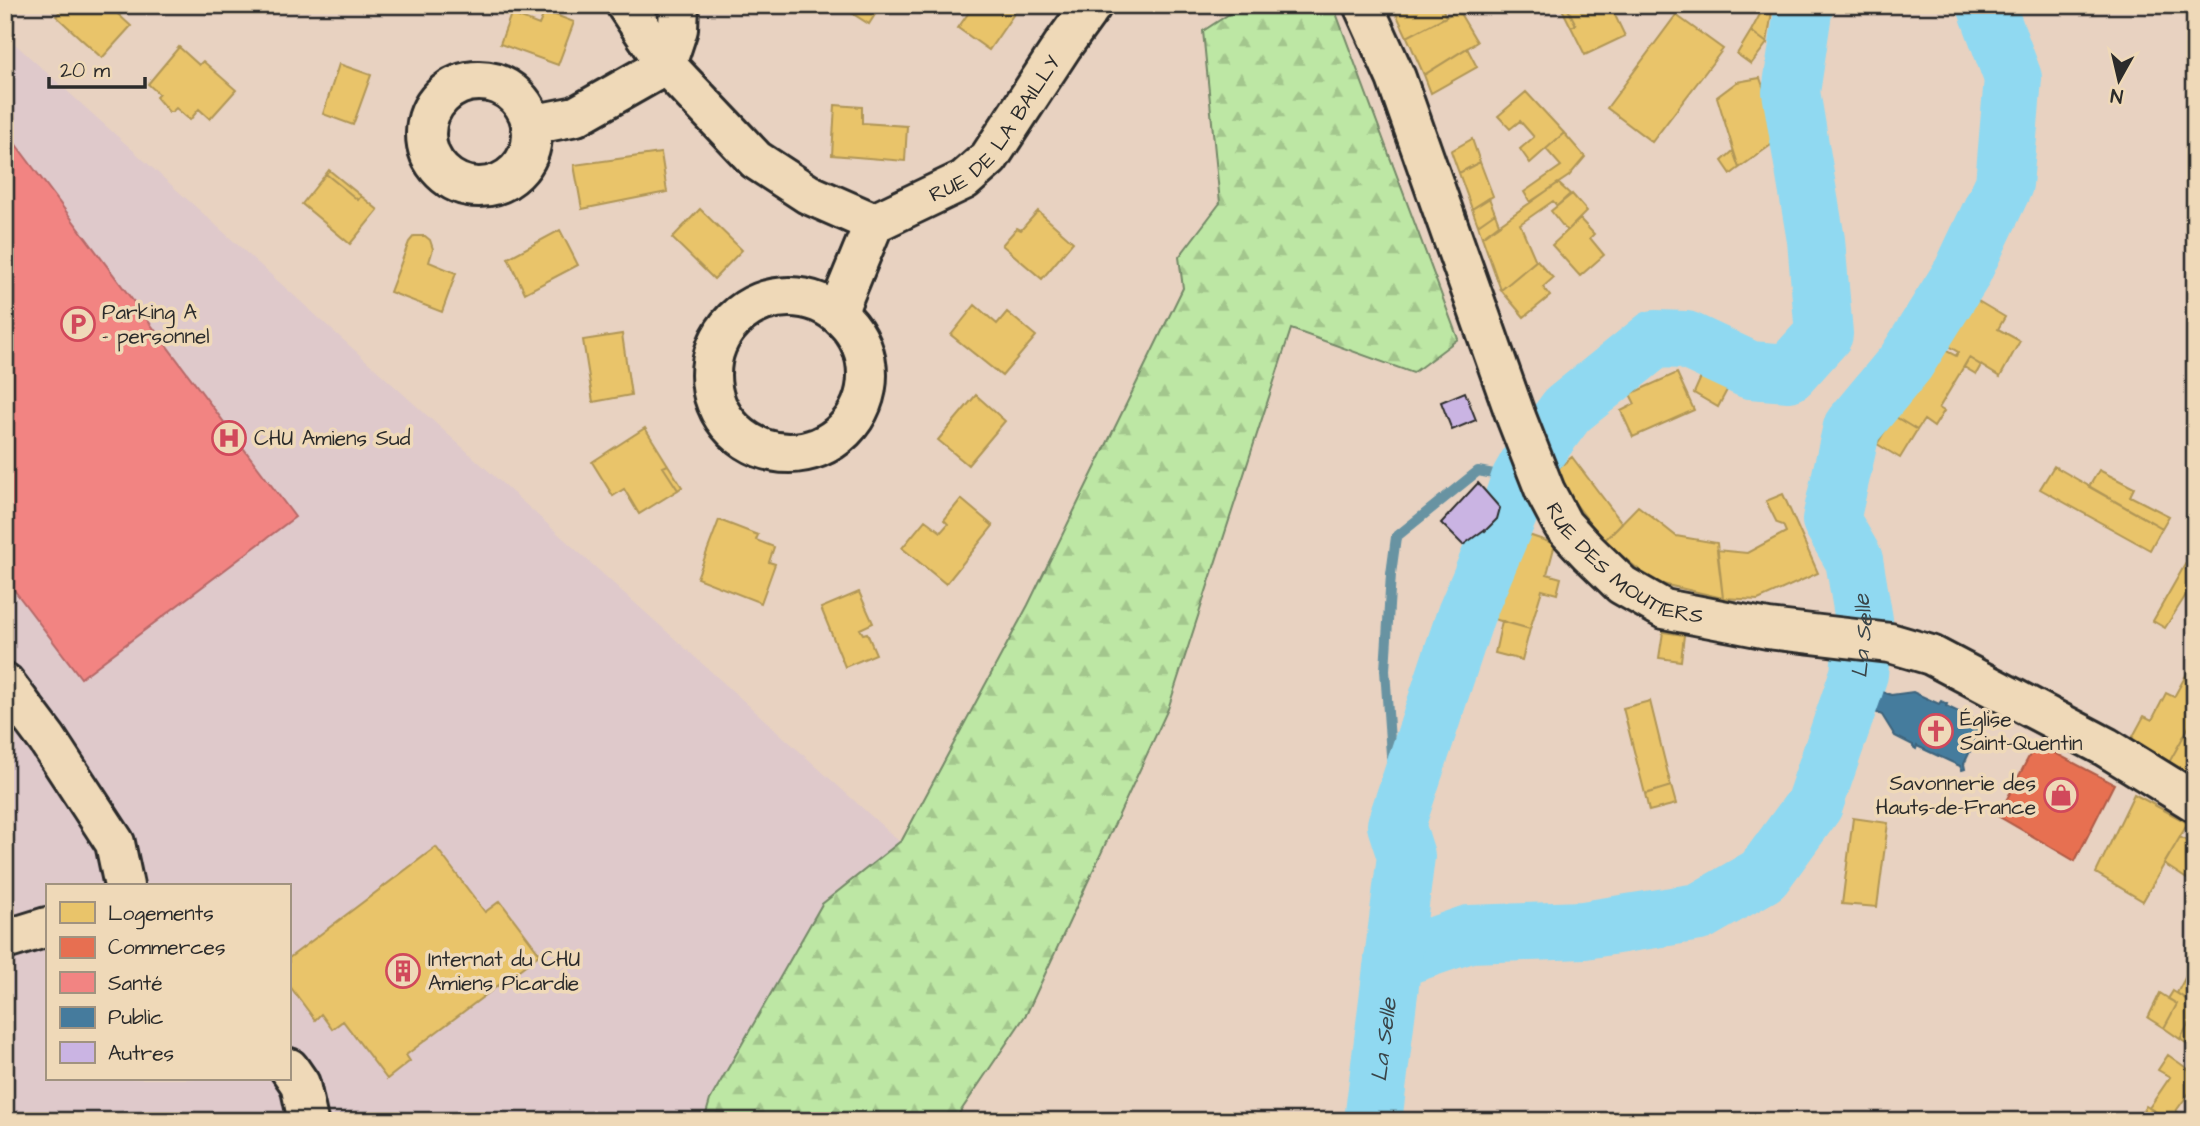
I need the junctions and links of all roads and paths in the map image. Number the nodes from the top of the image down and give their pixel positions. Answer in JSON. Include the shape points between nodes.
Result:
{"nodes":[{"id":1,"x":626,"y":5,"type":"edge"},
{"id":2,"x":679,"y":5,"type":"edge"},
{"id":3,"x":1093,"y":5,"type":"edge"},
{"id":4,"x":1363,"y":5,"type":"edge"},
{"id":5,"x":666,"y":65,"type":"junction"},
{"id":6,"x":531,"y":125,"type":"dead end"},
{"id":7,"x":874,"y":223,"type":"junction"},
{"id":8,"x":837,"y":313,"type":"junction"},
{"id":9,"x":5,"y":683,"type":"edge"},
{"id":10,"x":2195,"y":802,"type":"edge"},
{"id":11,"x":124,"y":884,"type":"edge"},
{"id":12,"x":46,"y":927,"type":"edge"},
{"id":13,"x":5,"y":940,"type":"edge"},
{"id":14,"x":290,"y":1070,"type":"edge"},
{"id":15,"x":308,"y":1121,"type":"edge"}],
"edges":[{"from":1,"to":5,"type":"street"},
{"from":2,"to":5,"type":"street","via":[[678,29]]},
{"from":3,"to":7,"type":"street","name":"RUE DE LA BAILLY","via":[[989,158],[964,180]]},
{"from":4,"to":10,"type":"street","name":"RUE DES MOUTIERS","via":[[1396,78],[1545,491],[1563,525],[1622,585],[1664,609],[1768,629],[1890,643],[1931,655],[2106,747]]},
{"from":5,"to":6,"type":"street","via":[[576,116]]},
{"from":5,"to":7,"type":"street","via":[[756,160],[808,194]]},
{"from":7,"to":8,"type":"street"},
{"from":8,"to":8,"type":"street","via":[[815,301],[791,296],[744,310],[727,327],[715,348],[710,373],[724,419],[741,437],[765,449],[792,453],[819,447],[842,432],[859,411],[867,385],[866,358],[855,333]]},
{"from":9,"to":11,"type":"street","via":[[116,842]]},
{"from":12,"to":13,"type":"street"},
{"from":14,"to":15,"type":"street","via":[[300,1084]]}]}
